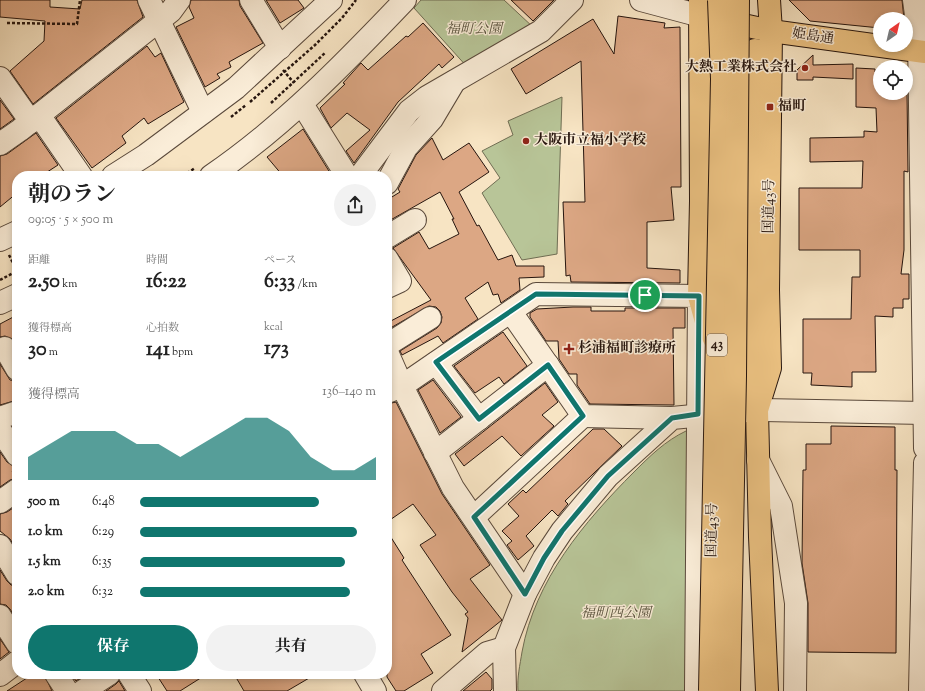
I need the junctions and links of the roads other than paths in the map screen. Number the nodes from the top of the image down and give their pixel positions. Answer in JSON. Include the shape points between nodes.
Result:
{"nodes":[{"id":1,"x":149,"y":0,"type":"edge"},
{"id":2,"x":178,"y":0,"type":"edge"},
{"id":3,"x":251,"y":0,"type":"edge"},
{"id":4,"x":331,"y":0,"type":"edge"},
{"id":5,"x":405,"y":0,"type":"edge"},
{"id":6,"x":572,"y":0,"type":"edge"},
{"id":7,"x":641,"y":0,"type":"edge"},
{"id":8,"x":719,"y":0,"type":"edge"},
{"id":9,"x":738,"y":0,"type":"edge"},
{"id":10,"x":769,"y":0,"type":"edge"},
{"id":11,"x":914,"y":0,"type":"edge"},
{"id":12,"x":701,"y":8,"type":"edge"},
{"id":13,"x":159,"y":21,"type":"junction"},
{"id":14,"x":764,"y":29,"type":"junction"},
{"id":15,"x":922,"y":51,"type":"edge"},
{"id":16,"x":280,"y":57,"type":"junction"},
{"id":17,"x":0,"y":78,"type":"edge"},
{"id":18,"x":455,"y":81,"type":"junction"},
{"id":19,"x":300,"y":97,"type":"junction"},
{"id":20,"x":203,"y":112,"type":"junction"},
{"id":21,"x":35,"y":118,"type":"junction"},
{"id":22,"x":0,"y":144,"type":"edge"},
{"id":23,"x":206,"y":170,"type":"edge"},
{"id":24,"x":77,"y":171,"type":"edge"},
{"id":25,"x":121,"y":171,"type":"edge"},
{"id":26,"x":344,"y":171,"type":"edge"},
{"id":27,"x":364,"y":171,"type":"edge"},
{"id":28,"x":392,"y":174,"type":"edge"},
{"id":29,"x":415,"y":220,"type":"dead end"},
{"id":30,"x":392,"y":234,"type":"edge"},
{"id":31,"x":12,"y":237,"type":"edge"},
{"id":32,"x":3,"y":246,"type":"edge"},
{"id":33,"x":392,"y":267,"type":"edge"},
{"id":34,"x":392,"y":285,"type":"edge"},
{"id":35,"x":699,"y":296,"type":"junction"},
{"id":36,"x":12,"y":298,"type":"edge"},
{"id":37,"x":0,"y":304,"type":"edge"},
{"id":38,"x":511,"y":312,"type":"junction"},
{"id":39,"x":430,"y":318,"type":"dead end"},
{"id":40,"x":392,"y":342,"type":"edge"},
{"id":41,"x":7,"y":346,"type":"edge"},
{"id":42,"x":12,"y":358,"type":"edge"},
{"id":43,"x":436,"y":362,"type":"junction"},
{"id":44,"x":548,"y":365,"type":"junction"},
{"id":45,"x":392,"y":378,"type":"edge"},
{"id":46,"x":394,"y":389,"type":"edge"},
{"id":47,"x":757,"y":410,"type":"junction"},
{"id":48,"x":925,"y":413,"type":"edge"},
{"id":49,"x":12,"y":414,"type":"edge"},
{"id":50,"x":698,"y":414,"type":"junction"},
{"id":51,"x":583,"y":416,"type":"junction"},
{"id":52,"x":0,"y":418,"type":"edge"},
{"id":53,"x":672,"y":418,"type":"junction"},
{"id":54,"x":479,"y":419,"type":"junction"},
{"id":55,"x":0,"y":430,"type":"edge"},
{"id":56,"x":12,"y":448,"type":"edge"},
{"id":57,"x":925,"y":448,"type":"edge"},
{"id":58,"x":435,"y":453,"type":"junction"},
{"id":59,"x":758,"y":460,"type":"junction"},
{"id":60,"x":925,"y":463,"type":"edge"},
{"id":61,"x":474,"y":517,"type":"junction"},
{"id":62,"x":0,"y":546,"type":"edge"},
{"id":63,"x":12,"y":566,"type":"edge"},
{"id":64,"x":525,"y":594,"type":"junction"},
{"id":65,"x":0,"y":616,"type":"edge"},
{"id":66,"x":12,"y":636,"type":"edge"},
{"id":67,"x":504,"y":648,"type":"junction"},
{"id":68,"x":12,"y":666,"type":"edge"},
{"id":69,"x":0,"y":675,"type":"edge"},
{"id":70,"x":66,"y":679,"type":"edge"},
{"id":71,"x":96,"y":679,"type":"edge"},
{"id":72,"x":133,"y":679,"type":"edge"},
{"id":73,"x":149,"y":679,"type":"edge"},
{"id":74,"x":368,"y":679,"type":"edge"},
{"id":75,"x":79,"y":686,"type":"edge"},
{"id":76,"x":140,"y":691,"type":"edge"},
{"id":77,"x":156,"y":691,"type":"edge"},
{"id":78,"x":375,"y":691,"type":"edge"},
{"id":79,"x":443,"y":691,"type":"edge"},
{"id":80,"x":505,"y":691,"type":"edge"},
{"id":81,"x":696,"y":691,"type":"edge"},
{"id":82,"x":710,"y":691,"type":"edge"},
{"id":83,"x":729,"y":691,"type":"edge"},
{"id":84,"x":767,"y":691,"type":"edge"},
{"id":85,"x":796,"y":691,"type":"edge"},
{"id":86,"x":920,"y":691,"type":"edge"}],
"edges":[{"from":1,"to":13,"type":"street"},
{"from":2,"to":13,"type":"street","via":[[171,11]]},
{"from":3,"to":16,"type":"street"},
{"from":4,"to":16,"type":"street"},
{"from":5,"to":19,"type":"street"},
{"from":6,"to":18,"type":"street","via":[[541,31]]},
{"from":7,"to":12,"type":"street"},
{"from":8,"to":82,"type":"main road","name":"国道43号","number":"43","bridge":true,"via":[[722,79]]},
{"from":9,"to":83,"type":"main road","name":"国道43号","number":"43","bridge":true},
{"from":10,"to":14,"type":"main road"},
{"from":11,"to":15,"type":"street"},
{"from":12,"to":14,"type":"main road","name":"姫島通"},
{"from":12,"to":35,"type":"main road","number":"43"},
{"from":13,"to":20,"type":"street"},
{"from":13,"to":21,"type":"street"},
{"from":14,"to":15,"type":"main road","name":"姫島通"},
{"from":14,"to":47,"type":"main road","via":[[748,344]]},
{"from":15,"to":48,"type":"street"},
{"from":16,"to":20,"type":"street"},
{"from":17,"to":21,"type":"street"},
{"from":18,"to":27,"type":"street","via":[[409,111]]},
{"from":18,"to":28,"type":"street","via":[[432,119],[406,148]]},
{"from":19,"to":23,"type":"street","via":[[231,162]]},
{"from":19,"to":26,"type":"street"},
{"from":20,"to":25,"type":"street"},
{"from":21,"to":22,"type":"street"},
{"from":21,"to":24,"type":"street"},
{"from":29,"to":30,"type":"street"},
{"from":31,"to":32,"type":"street"},
{"from":33,"to":34,"type":"street","via":[[400,281]]},
{"from":35,"to":38,"type":"street","via":[[536,294]]},
{"from":35,"to":47,"type":"main road","number":"43","via":[[706,322],[718,346],[747,388]]},
{"from":35,"to":50,"type":"street"},
{"from":36,"to":37,"type":"street"},
{"from":38,"to":43,"type":"street"},
{"from":38,"to":44,"type":"street"},
{"from":39,"to":40,"type":"street"},
{"from":41,"to":42,"type":"street"},
{"from":43,"to":46,"type":"street"},
{"from":43,"to":54,"type":"street"},
{"from":44,"to":51,"type":"street"},
{"from":44,"to":54,"type":"street"},
{"from":45,"to":46,"type":"street"},
{"from":46,"to":58,"type":"street"},
{"from":47,"to":48,"type":"street"},
{"from":47,"to":50,"type":"street"},
{"from":47,"to":59,"type":"main road","number":"43"},
{"from":48,"to":57,"type":"street"},
{"from":49,"to":52,"type":"street"},
{"from":50,"to":53,"type":"street"},
{"from":50,"to":81,"type":"street"},
{"from":51,"to":53,"type":"street"},
{"from":51,"to":61,"type":"street"},
{"from":53,"to":64,"type":"street","via":[[608,476],[544,558]]},
{"from":54,"to":58,"type":"street"},
{"from":55,"to":56,"type":"street"},
{"from":58,"to":61,"type":"street","via":[[453,488]]},
{"from":59,"to":84,"type":"main road","number":"43"},
{"from":59,"to":85,"type":"street","via":[[781,506],[796,603]]},
{"from":60,"to":86,"type":"street"},
{"from":61,"to":64,"type":"street"},
{"from":62,"to":63,"type":"street"},
{"from":64,"to":67,"type":"street"},
{"from":65,"to":66,"type":"street"},
{"from":67,"to":79,"type":"street","via":[[487,653]]},
{"from":67,"to":80,"type":"street"},
{"from":68,"to":69,"type":"street"},
{"from":70,"to":75,"type":"street"},
{"from":71,"to":75,"type":"street"},
{"from":72,"to":76,"type":"street"},
{"from":73,"to":77,"type":"street"},
{"from":74,"to":78,"type":"street"}]}
